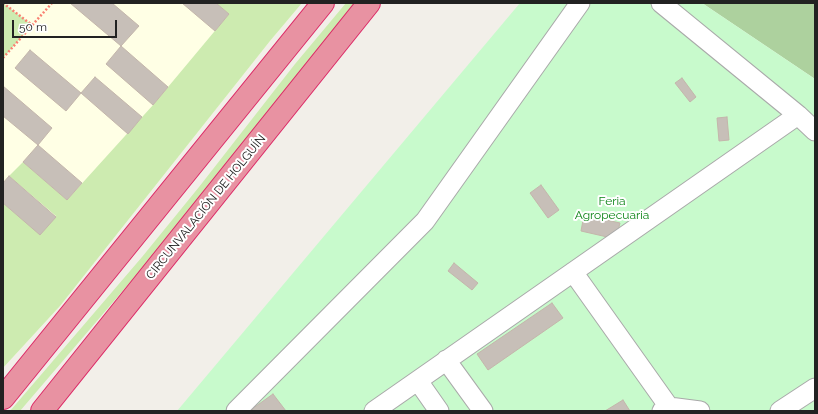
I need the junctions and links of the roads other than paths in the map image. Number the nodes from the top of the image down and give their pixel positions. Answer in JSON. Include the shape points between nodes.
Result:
{"nodes":[{"id":1,"x":323,"y":3,"type":"edge"},
{"id":2,"x":369,"y":3,"type":"edge"},
{"id":3,"x":580,"y":3,"type":"edge"},
{"id":4,"x":662,"y":3,"type":"edge"},
{"id":5,"x":798,"y":115,"type":"junction"},
{"id":6,"x":815,"y":131,"type":"edge"},
{"id":7,"x":573,"y":272,"type":"junction"},
{"id":8,"x":446,"y":360,"type":"junction"},
{"id":9,"x":418,"y":381,"type":"junction"},
{"id":10,"x":815,"y":388,"type":"edge"},
{"id":11,"x":3,"y":398,"type":"edge"},
{"id":12,"x":665,"y":409,"type":"edge"},
{"id":13,"x":42,"y":411,"type":"edge"},
{"id":14,"x":236,"y":411,"type":"edge"},
{"id":15,"x":374,"y":411,"type":"edge"},
{"id":16,"x":439,"y":411,"type":"edge"},
{"id":17,"x":483,"y":411,"type":"edge"},
{"id":18,"x":700,"y":411,"type":"edge"},
{"id":19,"x":780,"y":411,"type":"edge"}],
"edges":[{"from":1,"to":11,"type":"highway"},
{"from":2,"to":13,"type":"highway","name":"CIRCUNVALACIÓN DE HOLGUÍN"},
{"from":3,"to":14,"type":"street","via":[[425,221]]},
{"from":4,"to":5,"type":"street"},
{"from":5,"to":6,"type":"street"},
{"from":5,"to":7,"type":"street"},
{"from":7,"to":8,"type":"street"},
{"from":7,"to":12,"type":"street"},
{"from":8,"to":9,"type":"street"},
{"from":8,"to":17,"type":"street"},
{"from":9,"to":15,"type":"street"},
{"from":9,"to":16,"type":"street"},
{"from":10,"to":19,"type":"street"},
{"from":12,"to":18,"type":"street"}]}
